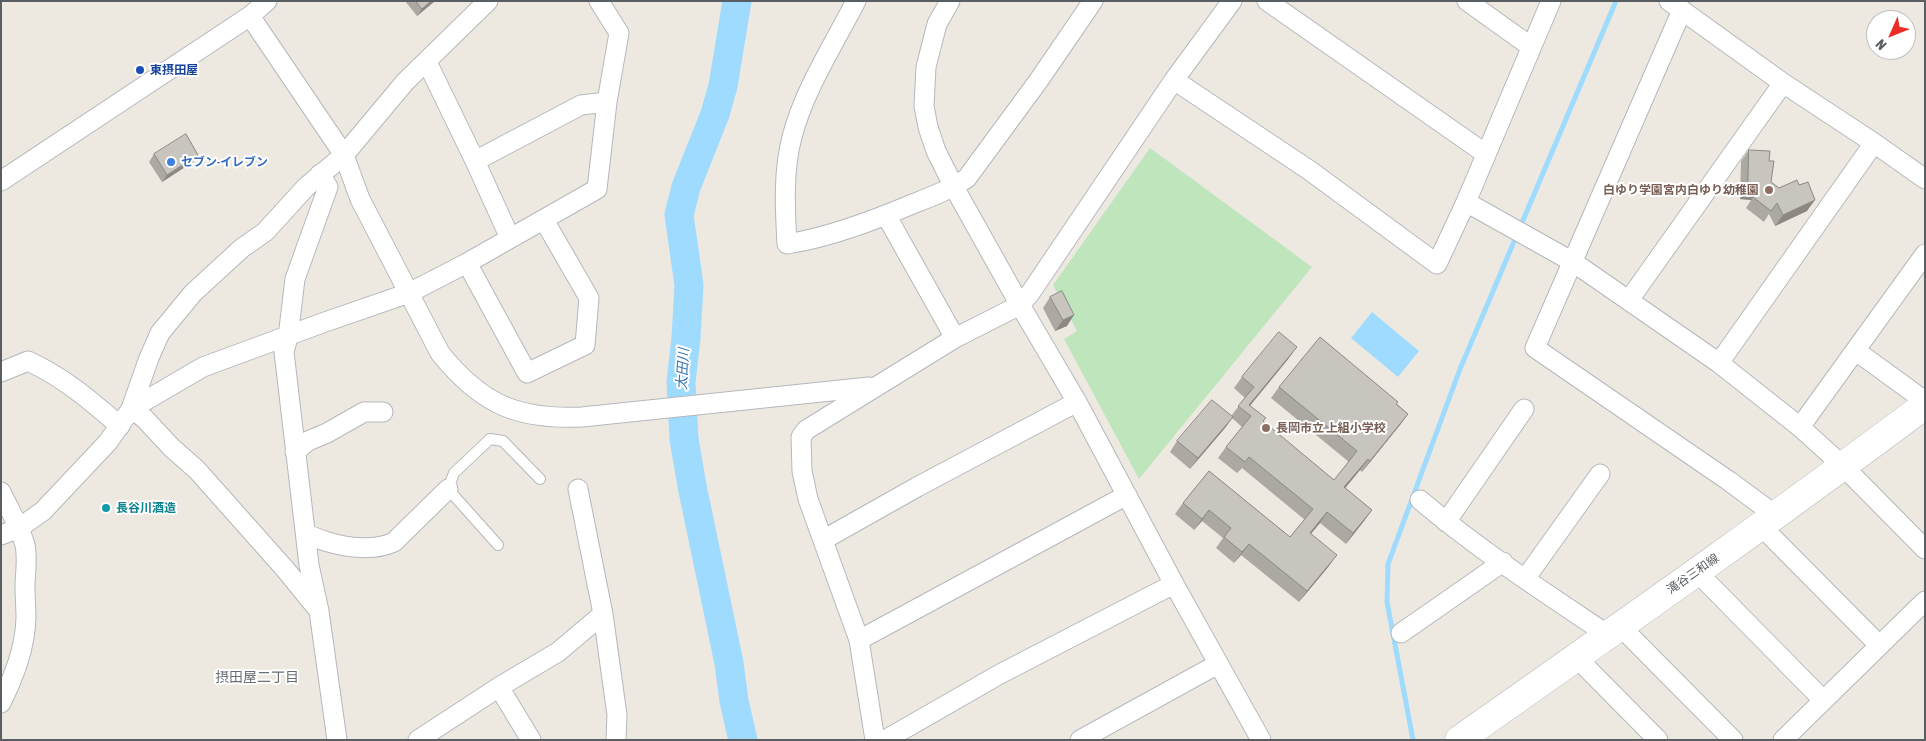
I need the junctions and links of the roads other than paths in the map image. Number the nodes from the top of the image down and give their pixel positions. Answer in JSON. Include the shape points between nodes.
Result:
{"nodes":[{"id":1,"x":267,"y":1,"type":"edge"},
{"id":2,"x":488,"y":1,"type":"edge"},
{"id":3,"x":599,"y":1,"type":"edge"},
{"id":4,"x":856,"y":1,"type":"edge"},
{"id":5,"x":950,"y":1,"type":"edge"},
{"id":6,"x":1093,"y":1,"type":"edge"},
{"id":7,"x":1232,"y":1,"type":"edge"},
{"id":8,"x":1267,"y":1,"type":"edge"},
{"id":9,"x":1467,"y":1,"type":"edge"},
{"id":10,"x":1550,"y":1,"type":"edge"},
{"id":11,"x":1675,"y":6,"type":"edge"},
{"id":12,"x":250,"y":16,"type":"junction"},
{"id":13,"x":1530,"y":46,"type":"junction"},
{"id":14,"x":427,"y":62,"type":"junction"},
{"id":15,"x":1174,"y":80,"type":"junction"},
{"id":16,"x":1783,"y":82,"type":"junction"},
{"id":17,"x":607,"y":102,"type":"junction"},
{"id":18,"x":1874,"y":142,"type":"junction"},
{"id":19,"x":1486,"y":154,"type":"junction"},
{"id":20,"x":344,"y":155,"type":"junction"},
{"id":21,"x":475,"y":161,"type":"junction"},
{"id":22,"x":320,"y":174,"type":"junction"},
{"id":23,"x":1925,"y":179,"type":"edge"},
{"id":24,"x":1,"y":181,"type":"edge"},
{"id":25,"x":954,"y":187,"type":"junction"},
{"id":26,"x":1466,"y":202,"type":"junction"},
{"id":27,"x":886,"y":215,"type":"junction"},
{"id":28,"x":544,"y":220,"type":"junction"},
{"id":29,"x":510,"y":238,"type":"junction"},
{"id":30,"x":1925,"y":254,"type":"edge"},
{"id":31,"x":1573,"y":262,"type":"junction"},
{"id":32,"x":467,"y":263,"type":"junction"},
{"id":33,"x":409,"y":293,"type":"junction"},
{"id":34,"x":1629,"y":300,"type":"junction"},
{"id":35,"x":1020,"y":305,"type":"junction"},
{"id":36,"x":288,"y":337,"type":"junction"},
{"id":37,"x":955,"y":338,"type":"junction"},
{"id":38,"x":1856,"y":351,"type":"junction"},
{"id":39,"x":1719,"y":363,"type":"junction"},
{"id":40,"x":1,"y":372,"type":"edge"},
{"id":41,"x":878,"y":386,"type":"junction"},
{"id":42,"x":1925,"y":401,"type":"edge"},
{"id":43,"x":1077,"y":402,"type":"junction"},
{"id":44,"x":1925,"y":405,"type":"edge"},
{"id":45,"x":1524,"y":409,"type":"dead end"},
{"id":46,"x":131,"y":410,"type":"junction"},
{"id":47,"x":382,"y":412,"type":"dead end"},
{"id":48,"x":120,"y":426,"type":"junction"},
{"id":49,"x":1800,"y":427,"type":"junction"},
{"id":50,"x":295,"y":452,"type":"junction"},
{"id":51,"x":1843,"y":466,"type":"junction"},
{"id":52,"x":1600,"y":474,"type":"dead end"},
{"id":53,"x":540,"y":479,"type":"dead end"},
{"id":54,"x":448,"y":489,"type":"junction"},
{"id":55,"x":578,"y":489,"type":"dead end"},
{"id":56,"x":1,"y":492,"type":"edge"},
{"id":57,"x":1127,"y":495,"type":"junction"},
{"id":58,"x":1420,"y":500,"type":"dead end"},
{"id":59,"x":1768,"y":520,"type":"junction"},
{"id":60,"x":1446,"y":522,"type":"junction"},
{"id":61,"x":19,"y":528,"type":"junction"},
{"id":62,"x":306,"y":534,"type":"junction"},
{"id":63,"x":1,"y":535,"type":"edge"},
{"id":64,"x":823,"y":540,"type":"junction"},
{"id":65,"x":498,"y":545,"type":"dead end"},
{"id":66,"x":1925,"y":549,"type":"edge"},
{"id":67,"x":1503,"y":562,"type":"junction"},
{"id":68,"x":1697,"y":572,"type":"junction"},
{"id":69,"x":1525,"y":579,"type":"junction"},
{"id":70,"x":1174,"y":584,"type":"junction"},
{"id":71,"x":1925,"y":601,"type":"edge"},
{"id":72,"x":319,"y":611,"type":"junction"},
{"id":73,"x":603,"y":614,"type":"junction"},
{"id":74,"x":1614,"y":630,"type":"junction"},
{"id":75,"x":1401,"y":633,"type":"dead end"},
{"id":76,"x":859,"y":640,"type":"junction"},
{"id":77,"x":1879,"y":645,"type":"junction"},
{"id":78,"x":1576,"y":658,"type":"junction"},
{"id":79,"x":1218,"y":664,"type":"junction"},
{"id":80,"x":500,"y":687,"type":"junction"},
{"id":81,"x":1823,"y":700,"type":"junction"},
{"id":82,"x":1,"y":703,"type":"edge"},
{"id":83,"x":337,"y":740,"type":"edge"},
{"id":84,"x":418,"y":740,"type":"edge"},
{"id":85,"x":531,"y":740,"type":"edge"},
{"id":86,"x":616,"y":740,"type":"edge"},
{"id":87,"x":875,"y":740,"type":"edge"},
{"id":88,"x":885,"y":740,"type":"edge"},
{"id":89,"x":1080,"y":740,"type":"edge"},
{"id":90,"x":1261,"y":740,"type":"edge"},
{"id":91,"x":1459,"y":740,"type":"edge"},
{"id":92,"x":1658,"y":740,"type":"edge"},
{"id":93,"x":1733,"y":740,"type":"edge"},
{"id":94,"x":1783,"y":740,"type":"edge"}],
"edges":[{"from":1,"to":12,"type":"street"},
{"from":2,"to":14,"type":"street"},
{"from":3,"to":17,"type":"street","via":[[619,32]]},
{"from":4,"to":27,"type":"street","via":[[814,83],[792,137],[787,170],[787,244]]},
{"from":5,"to":25,"type":"street","via":[[937,24],[927,61],[924,106],[936,151]]},
{"from":6,"to":25,"type":"street","via":[[967,178]]},
{"from":7,"to":15,"type":"street"},
{"from":8,"to":19,"type":"street"},
{"from":9,"to":13,"type":"street"},
{"from":10,"to":13,"type":"street"},
{"from":11,"to":16,"type":"street"},
{"from":11,"to":31,"type":"street"},
{"from":12,"to":20,"type":"street"},
{"from":12,"to":24,"type":"street"},
{"from":13,"to":19,"type":"street"},
{"from":14,"to":20,"type":"street","via":[[405,82]]},
{"from":14,"to":21,"type":"street"},
{"from":15,"to":26,"type":"street","via":[[1309,170],[1437,264]]},
{"from":15,"to":35,"type":"street"},
{"from":16,"to":18,"type":"street"},
{"from":16,"to":34,"type":"street"},
{"from":17,"to":21,"type":"street","via":[[581,105]]},
{"from":17,"to":28,"type":"street","via":[[597,189]]},
{"from":18,"to":23,"type":"street"},
{"from":18,"to":39,"type":"street"},
{"from":19,"to":26,"type":"street"},
{"from":20,"to":22,"type":"street"},
{"from":20,"to":33,"type":"street","via":[[360,199]]},
{"from":21,"to":29,"type":"street"},
{"from":22,"to":36,"type":"street","via":[[328,187],[295,279]]},
{"from":22,"to":46,"type":"street","via":[[265,232],[242,248],[193,293],[172,318],[154,344]]},
{"from":25,"to":27,"type":"street"},
{"from":25,"to":35,"type":"street"},
{"from":26,"to":31,"type":"street"},
{"from":27,"to":37,"type":"street"},
{"from":28,"to":29,"type":"street"},
{"from":28,"to":32,"type":"street","via":[[588,298],[585,345],[527,373]]},
{"from":29,"to":32,"type":"street"},
{"from":30,"to":38,"type":"street"},
{"from":31,"to":34,"type":"street"},
{"from":31,"to":59,"type":"street","via":[[1535,348],[1721,476]]},
{"from":32,"to":33,"type":"street"},
{"from":33,"to":36,"type":"street"},
{"from":33,"to":41,"type":"street","via":[[440,353],[456,373],[489,400],[544,417],[606,416]]},
{"from":34,"to":39,"type":"street"},
{"from":35,"to":37,"type":"street"},
{"from":35,"to":43,"type":"street"},
{"from":36,"to":46,"type":"street","via":[[203,368]]},
{"from":36,"to":50,"type":"street","via":[[284,352]]},
{"from":37,"to":41,"type":"street"},
{"from":38,"to":42,"type":"street"},
{"from":38,"to":49,"type":"street"},
{"from":39,"to":49,"type":"street"},
{"from":40,"to":48,"type":"street","via":[[28,361],[70,384]]},
{"from":41,"to":64,"type":"street","via":[[806,430],[801,437],[802,472]]},
{"from":43,"to":57,"type":"street"},
{"from":43,"to":64,"type":"street"},
{"from":44,"to":51,"type":"main road","name":"滝谷三和線"},
{"from":45,"to":60,"type":"street"},
{"from":46,"to":48,"type":"street"},
{"from":46,"to":72,"type":"street","via":[[144,418],[197,470]]},
{"from":47,"to":50,"type":"street","via":[[364,412],[308,441]]},
{"from":48,"to":61,"type":"street","via":[[57,498]]},
{"from":49,"to":51,"type":"street"},
{"from":50,"to":62,"type":"street"},
{"from":51,"to":59,"type":"main road","name":"滝谷三和線"},
{"from":51,"to":66,"type":"street"},
{"from":52,"to":69,"type":"street"},
{"from":53,"to":54,"type":"lane","via":[[503,441],[490,439],[454,473]]},
{"from":54,"to":62,"type":"street","via":[[386,546],[372,549],[337,544]]},
{"from":54,"to":65,"type":"lane"},
{"from":55,"to":73,"type":"street"},
{"from":56,"to":61,"type":"street"},
{"from":57,"to":70,"type":"street"},
{"from":57,"to":76,"type":"street"},
{"from":58,"to":60,"type":"street"},
{"from":59,"to":68,"type":"main road","name":"滝谷三和線"},
{"from":59,"to":77,"type":"street"},
{"from":60,"to":67,"type":"street"},
{"from":61,"to":63,"type":"street"},
{"from":61,"to":82,"type":"street","via":[[26,557],[26,620],[16,674]]},
{"from":62,"to":72,"type":"street"},
{"from":64,"to":76,"type":"street"},
{"from":67,"to":69,"type":"street"},
{"from":67,"to":75,"type":"street"},
{"from":68,"to":74,"type":"main road","name":"滝谷三和線"},
{"from":68,"to":81,"type":"street"},
{"from":69,"to":74,"type":"street"},
{"from":70,"to":79,"type":"street"},
{"from":70,"to":88,"type":"street","via":[[1000,674]]},
{"from":71,"to":77,"type":"street"},
{"from":72,"to":83,"type":"street"},
{"from":73,"to":80,"type":"street","via":[[558,652]]},
{"from":73,"to":86,"type":"street","via":[[617,715]]},
{"from":74,"to":78,"type":"main road","name":"滝谷三和線"},
{"from":74,"to":93,"type":"street"},
{"from":76,"to":87,"type":"street"},
{"from":77,"to":81,"type":"street"},
{"from":78,"to":91,"type":"main road","name":"滝谷三和線"},
{"from":78,"to":92,"type":"street"},
{"from":79,"to":89,"type":"street"},
{"from":79,"to":90,"type":"street"},
{"from":80,"to":84,"type":"street"},
{"from":80,"to":85,"type":"street"},
{"from":81,"to":94,"type":"street"}]}
